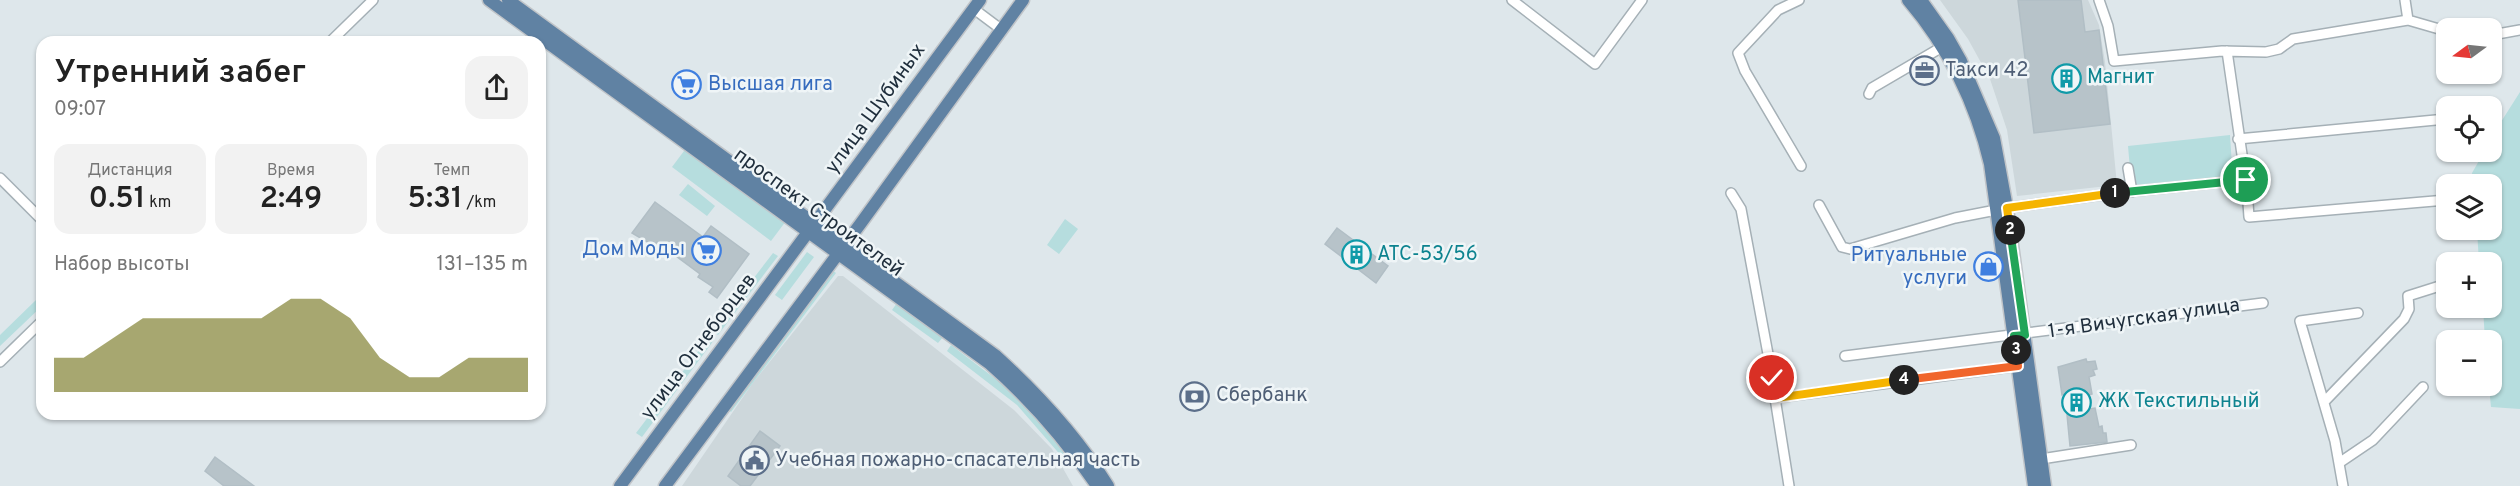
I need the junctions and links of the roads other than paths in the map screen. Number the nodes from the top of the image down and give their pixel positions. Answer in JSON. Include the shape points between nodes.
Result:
{"nodes":[{"id":1,"x":373,"y":0,"type":"edge"},
{"id":2,"x":489,"y":0,"type":"edge"},
{"id":3,"x":508,"y":0,"type":"edge"},
{"id":4,"x":1023,"y":0,"type":"edge"},
{"id":5,"x":1512,"y":0,"type":"edge"},
{"id":6,"x":1642,"y":0,"type":"edge"},
{"id":7,"x":1799,"y":0,"type":"edge"},
{"id":8,"x":1908,"y":0,"type":"edge"},
{"id":9,"x":1921,"y":0,"type":"edge"},
{"id":10,"x":2098,"y":0,"type":"edge"},
{"id":11,"x":2405,"y":0,"type":"edge"},
{"id":12,"x":977,"y":4,"type":"edge"},
{"id":13,"x":2408,"y":20,"type":"junction"},
{"id":14,"x":2436,"y":28,"type":"edge"},
{"id":15,"x":1002,"y":30,"type":"junction"},
{"id":16,"x":2520,"y":30,"type":"edge"},
{"id":17,"x":2502,"y":33,"type":"edge"},
{"id":18,"x":336,"y":36,"type":"edge"},
{"id":19,"x":544,"y":36,"type":"edge"},
{"id":20,"x":546,"y":37,"type":"edge"},
{"id":21,"x":1942,"y":47,"type":"junction"},
{"id":22,"x":2227,"y":51,"type":"junction"},
{"id":23,"x":585,"y":63,"type":"junction"},
{"id":24,"x":1869,"y":94,"type":"dead end"},
{"id":25,"x":2436,"y":119,"type":"edge"},
{"id":26,"x":2238,"y":139,"type":"junction"},
{"id":27,"x":1801,"y":166,"type":"dead end"},
{"id":28,"x":2128,"y":168,"type":"dead end"},
{"id":29,"x":2246,"y":180,"type":"junction"},
{"id":30,"x":1,"y":181,"type":"edge"},
{"id":31,"x":2132,"y":192,"type":"junction"},
{"id":32,"x":1731,"y":193,"type":"dead end"},
{"id":33,"x":2436,"y":201,"type":"edge"},
{"id":34,"x":1819,"y":205,"type":"dead end"},
{"id":35,"x":2002,"y":209,"type":"junction"},
{"id":36,"x":36,"y":214,"type":"edge"},
{"id":37,"x":813,"y":228,"type":"junction"},
{"id":38,"x":842,"y":249,"type":"junction"},
{"id":39,"x":2436,"y":287,"type":"edge"},
{"id":40,"x":2263,"y":303,"type":"dead end"},
{"id":41,"x":2358,"y":313,"type":"dead end"},
{"id":42,"x":36,"y":327,"type":"edge"},
{"id":43,"x":2019,"y":336,"type":"junction"},
{"id":44,"x":1845,"y":356,"type":"dead end"},
{"id":45,"x":0,"y":362,"type":"edge"},
{"id":46,"x":2018,"y":366,"type":"junction"},
{"id":47,"x":2423,"y":387,"type":"dead end"},
{"id":48,"x":1776,"y":398,"type":"junction"},
{"id":49,"x":2324,"y":402,"type":"junction"},
{"id":50,"x":2131,"y":445,"type":"dead end"},
{"id":51,"x":2041,"y":459,"type":"junction"},
{"id":52,"x":2339,"y":463,"type":"junction"},
{"id":53,"x":620,"y":486,"type":"edge"},
{"id":54,"x":665,"y":486,"type":"edge"},
{"id":55,"x":1097,"y":486,"type":"edge"},
{"id":56,"x":1108,"y":486,"type":"edge"},
{"id":57,"x":1790,"y":486,"type":"edge"},
{"id":58,"x":2034,"y":486,"type":"edge"},
{"id":59,"x":2045,"y":486,"type":"edge"},
{"id":60,"x":2343,"y":486,"type":"edge"}],
"edges":[{"from":1,"to":18,"type":"street"},
{"from":2,"to":19,"type":"main road","name":"проспект Строителей"},
{"from":3,"to":23,"type":"main road","name":"проспект Строителей"},
{"from":4,"to":15,"type":"main road"},
{"from":5,"to":6,"type":"street","via":[[1595,64]]},
{"from":7,"to":27,"type":"street","via":[[1778,10],[1738,53]]},
{"from":8,"to":21,"type":"main road"},
{"from":9,"to":35,"type":"main road","via":[[1948,38],[1984,109],[1994,138]]},
{"from":10,"to":22,"type":"street","via":[[2108,26],[2114,61]]},
{"from":11,"to":13,"type":"street"},
{"from":12,"to":15,"type":"street","name":"улица Шубиных"},
{"from":12,"to":37,"type":"main road","name":"улица Шубиных"},
{"from":13,"to":14,"type":"street"},
{"from":13,"to":22,"type":"street","via":[[2293,39],[2266,52]]},
{"from":15,"to":38,"type":"main road"},
{"from":16,"to":17,"type":"street"},
{"from":20,"to":23,"type":"main road","name":"проспект Строителей"},
{"from":21,"to":24,"type":"street","via":[[1872,88]]},
{"from":21,"to":35,"type":"main road","via":[[1982,129]]},
{"from":22,"to":26,"type":"street"},
{"from":23,"to":37,"type":"main road","name":"проспект Строителей"},
{"from":25,"to":26,"type":"street"},
{"from":26,"to":29,"type":"street"},
{"from":28,"to":31,"type":"street"},
{"from":29,"to":31,"type":"street"},
{"from":29,"to":33,"type":"street","via":[[2249,217]]},
{"from":30,"to":36,"type":"street"},
{"from":31,"to":35,"type":"street"},
{"from":32,"to":48,"type":"street","via":[[1741,209]]},
{"from":34,"to":35,"type":"street","via":[[1842,247],[1850,249],[1955,218]]},
{"from":35,"to":43,"type":"main road"},
{"from":37,"to":38,"type":"main road","name":"проспект Строителей"},
{"from":37,"to":53,"type":"main road","name":"улица Огнеборцев"},
{"from":38,"to":54,"type":"main road"},
{"from":38,"to":55,"type":"main road","name":"проспект Строителей","via":[[1016,387],[1069,445]]},
{"from":38,"to":56,"type":"main road","name":"проспект Строителей","via":[[995,355],[1076,440]]},
{"from":39,"to":49,"type":"street","via":[[2408,296],[2409,309],[2404,319]]},
{"from":40,"to":43,"type":"street","name":"1-я Вичугская улица"},
{"from":41,"to":49,"type":"street","via":[[2300,321]]},
{"from":42,"to":45,"type":"street"},
{"from":43,"to":44,"type":"street","name":"1-я Вичугская улица"},
{"from":43,"to":46,"type":"main road"},
{"from":43,"to":51,"type":"main road"},
{"from":46,"to":48,"type":"street"},
{"from":46,"to":58,"type":"main road"},
{"from":47,"to":52,"type":"street","via":[[2373,440]]},
{"from":48,"to":57,"type":"street"},
{"from":49,"to":52,"type":"street"},
{"from":50,"to":51,"type":"street"},
{"from":51,"to":59,"type":"main road"},
{"from":52,"to":60,"type":"street"}]}
